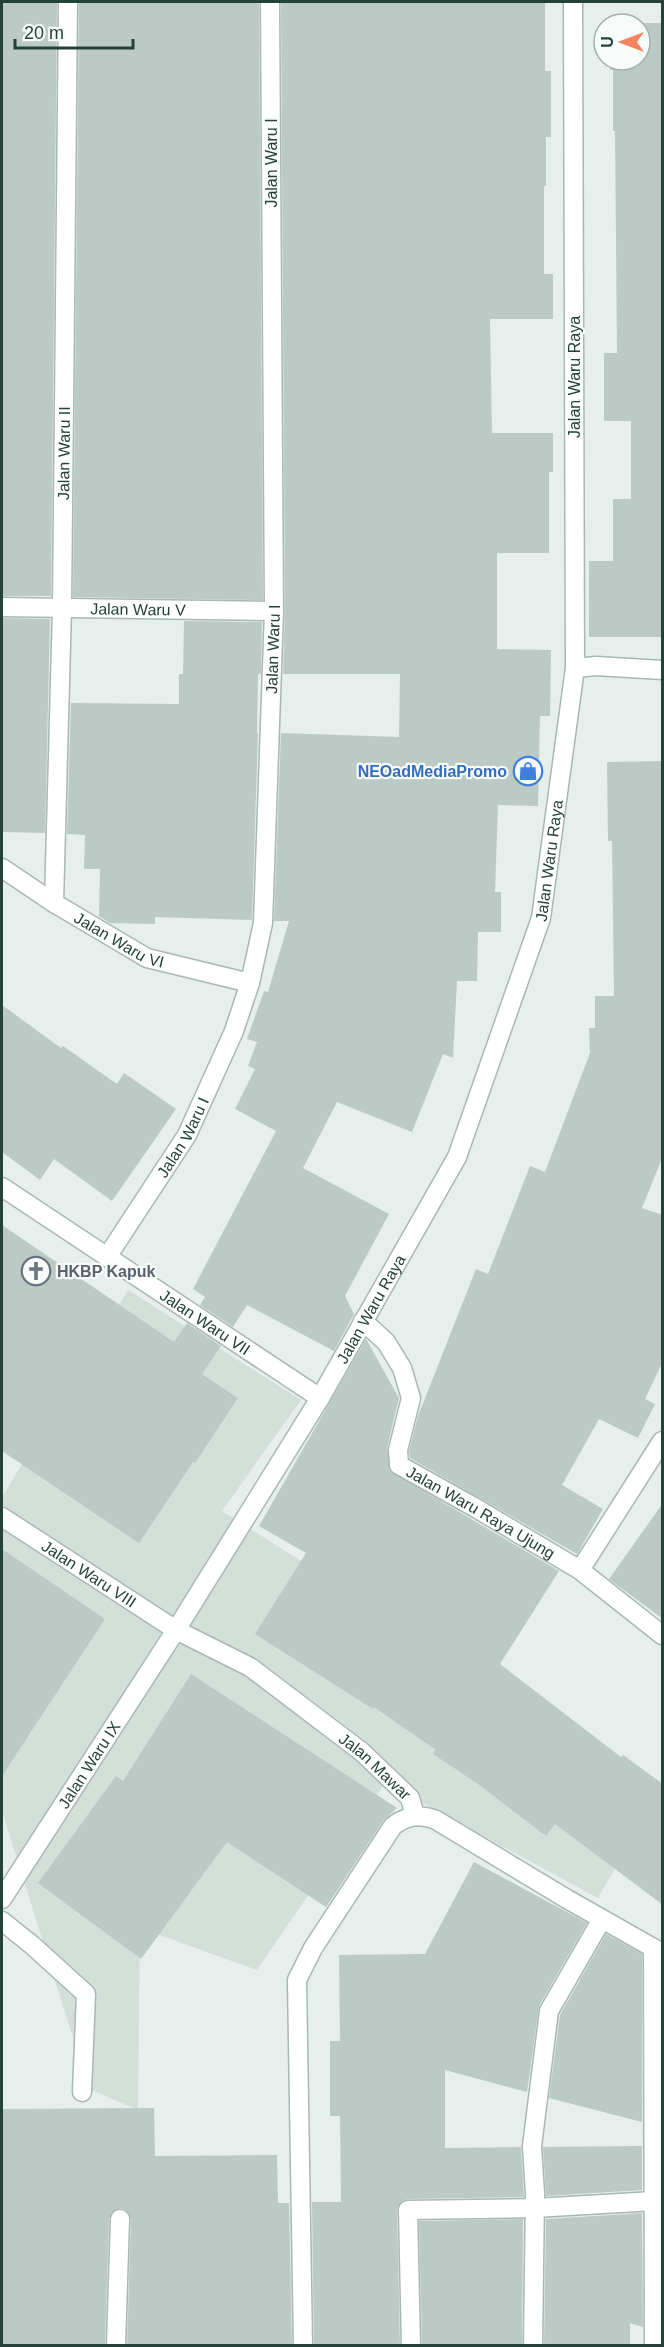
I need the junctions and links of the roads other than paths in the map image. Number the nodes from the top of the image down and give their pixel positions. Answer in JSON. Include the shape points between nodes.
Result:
{"nodes":[{"id":1,"x":68,"y":2,"type":"edge"},
{"id":2,"x":270,"y":2,"type":"edge"},
{"id":3,"x":573,"y":2,"type":"edge"},
{"id":4,"x":2,"y":607,"type":"edge"},
{"id":5,"x":62,"y":608,"type":"junction"},
{"id":6,"x":274,"y":611,"type":"junction"},
{"id":7,"x":575,"y":668,"type":"junction"},
{"id":8,"x":663,"y":670,"type":"edge"},
{"id":9,"x":2,"y":868,"type":"edge"},
{"id":10,"x":54,"y":903,"type":"junction"},
{"id":11,"x":250,"y":983,"type":"junction"},
{"id":12,"x":2,"y":1187,"type":"edge"},
{"id":13,"x":107,"y":1257,"type":"junction"},
{"id":14,"x":363,"y":1321,"type":"junction"},
{"id":15,"x":320,"y":1398,"type":"junction"},
{"id":16,"x":663,"y":1441,"type":"edge"},
{"id":17,"x":2,"y":1517,"type":"edge"},
{"id":18,"x":580,"y":1570,"type":"junction"},
{"id":19,"x":176,"y":1630,"type":"junction"},
{"id":20,"x":663,"y":1635,"type":"edge"},
{"id":21,"x":415,"y":1816,"type":"junction"},
{"id":22,"x":2,"y":1899,"type":"edge"},
{"id":23,"x":602,"y":1919,"type":"junction"},
{"id":24,"x":2,"y":1921,"type":"edge"},
{"id":25,"x":658,"y":1950,"type":"edge"},
{"id":26,"x":82,"y":2092,"type":"dead end"},
{"id":27,"x":654,"y":2201,"type":"junction"},
{"id":28,"x":535,"y":2208,"type":"junction"},
{"id":29,"x":120,"y":2219,"type":"dead end"},
{"id":30,"x":116,"y":2346,"type":"edge"},
{"id":31,"x":303,"y":2346,"type":"edge"},
{"id":32,"x":411,"y":2346,"type":"edge"},
{"id":33,"x":533,"y":2346,"type":"edge"},
{"id":34,"x":654,"y":2346,"type":"edge"}],
"edges":[{"from":1,"to":5,"type":"street","name":"Jalan Waru II"},
{"from":2,"to":6,"type":"street","name":"Jalan Waru I"},
{"from":3,"to":7,"type":"street","name":"Jalan Waru Raya"},
{"from":4,"to":5,"type":"street","name":"Jalan Waru V"},
{"from":5,"to":6,"type":"street","name":"Jalan Waru V"},
{"from":5,"to":10,"type":"street","name":"Jalan Waru II"},
{"from":6,"to":11,"type":"street","name":"Jalan Waru I","via":[[264,912]]},
{"from":7,"to":8,"type":"street"},
{"from":7,"to":14,"type":"street","name":"Jalan Waru Raya","via":[[541,918],[457,1157]]},
{"from":9,"to":10,"type":"street","name":"Jalan Waru VI"},
{"from":10,"to":11,"type":"street","name":"Jalan Waru VI","via":[[147,958]]},
{"from":11,"to":13,"type":"street","name":"Jalan Waru I","via":[[234,1031],[187,1135]]},
{"from":12,"to":13,"type":"street","name":"Jalan Waru VII"},
{"from":13,"to":15,"type":"street","name":"Jalan Waru VII"},
{"from":14,"to":15,"type":"street","name":"Jalan Waru Raya"},
{"from":14,"to":18,"type":"street","name":"Jalan Waru Raya Ujung","via":[[386,1342],[402,1368],[411,1398],[398,1450],[399,1465]]},
{"from":15,"to":19,"type":"street","name":"Jalan Waru Raya"},
{"from":16,"to":18,"type":"street"},
{"from":17,"to":19,"type":"street","name":"Jalan Waru VIII"},
{"from":18,"to":20,"type":"street","name":"Jalan Waru Raya Ujung"},
{"from":19,"to":21,"type":"street","name":"Jalan Mawar","via":[[250,1667],[362,1752],[410,1798]]},
{"from":19,"to":22,"type":"street","name":"Jalan Waru IX"},
{"from":21,"to":23,"type":"street","name":"Jalan Mawar","via":[[436,1820]]},
{"from":21,"to":31,"type":"street","via":[[393,1826],[313,1948],[297,1980]]},
{"from":23,"to":25,"type":"street","name":"Jalan Mawar"},
{"from":23,"to":28,"type":"street","via":[[549,2011],[532,2146]]},
{"from":24,"to":26,"type":"street","via":[[86,1994]]},
{"from":25,"to":27,"type":"street"},
{"from":27,"to":28,"type":"street"},
{"from":27,"to":34,"type":"street"},
{"from":28,"to":32,"type":"street","via":[[408,2210]]},
{"from":28,"to":33,"type":"street"},
{"from":29,"to":30,"type":"street"}]}
